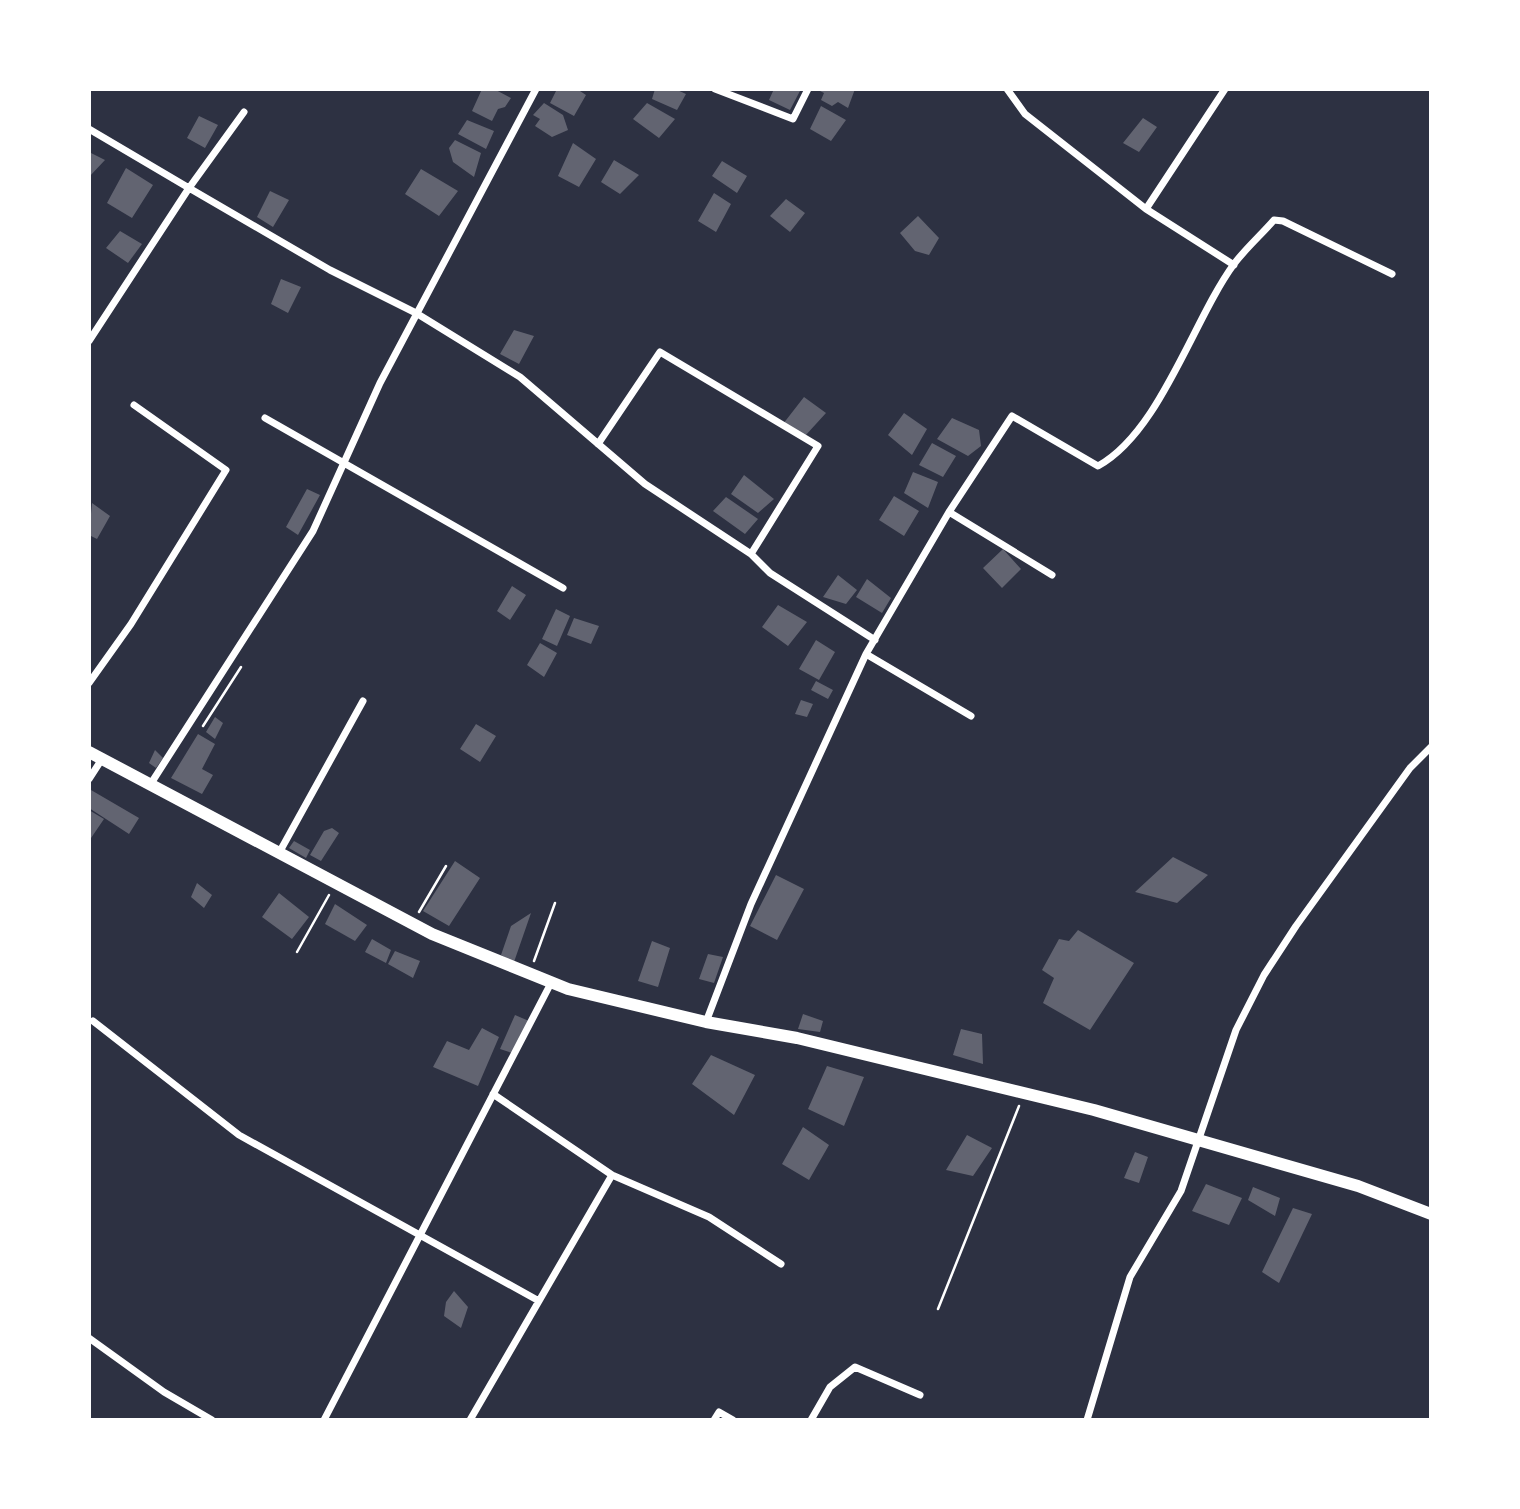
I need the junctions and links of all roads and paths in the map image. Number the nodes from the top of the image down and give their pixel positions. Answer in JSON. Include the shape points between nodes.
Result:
{"nodes":[{"id":1,"x":536,"y":89,"type":"edge"},
{"id":2,"x":715,"y":89,"type":"edge"},
{"id":3,"x":808,"y":89,"type":"edge"},
{"id":4,"x":1006,"y":89,"type":"edge"},
{"id":5,"x":1225,"y":89,"type":"edge"},
{"id":6,"x":244,"y":111,"type":"dead end"},
{"id":7,"x":89,"y":128,"type":"edge"},
{"id":8,"x":189,"y":188,"type":"junction"},
{"id":9,"x":1146,"y":209,"type":"junction"},
{"id":10,"x":1234,"y":265,"type":"junction"},
{"id":11,"x":1392,"y":274,"type":"dead end"},
{"id":12,"x":416,"y":313,"type":"junction"},
{"id":13,"x":89,"y":341,"type":"edge"},
{"id":14,"x":134,"y":405,"type":"dead end"},
{"id":15,"x":265,"y":418,"type":"dead end"},
{"id":16,"x":598,"y":444,"type":"junction"},
{"id":17,"x":345,"y":462,"type":"junction"},
{"id":18,"x":949,"y":512,"type":"junction"},
{"id":19,"x":751,"y":554,"type":"junction"},
{"id":20,"x":1052,"y":575,"type":"dead end"},
{"id":21,"x":563,"y":588,"type":"dead end"},
{"id":22,"x":875,"y":640,"type":"junction"},
{"id":23,"x":866,"y":654,"type":"junction"},
{"id":24,"x":89,"y":683,"type":"edge"},
{"id":25,"x":363,"y":701,"type":"dead end"},
{"id":26,"x":971,"y":716,"type":"dead end"},
{"id":27,"x":1431,"y":747,"type":"edge"},
{"id":28,"x":89,"y":752,"type":"edge"},
{"id":29,"x":102,"y":759,"type":"junction"},
{"id":30,"x":89,"y":779,"type":"edge"},
{"id":31,"x":150,"y":785,"type":"junction"},
{"id":32,"x":278,"y":854,"type":"junction"},
{"id":33,"x":446,"y":866,"type":"dead end"},
{"id":34,"x":335,"y":883,"type":"junction"},
{"id":35,"x":555,"y":903,"type":"dead end"},
{"id":36,"x":412,"y":924,"type":"junction"},
{"id":37,"x":297,"y":952,"type":"dead end"},
{"id":38,"x":530,"y":974,"type":"junction"},
{"id":39,"x":551,"y":983,"type":"junction"},
{"id":40,"x":93,"y":1021,"type":"dead end"},
{"id":41,"x":706,"y":1022,"type":"junction"},
{"id":42,"x":1024,"y":1093,"type":"junction"},
{"id":43,"x":493,"y":1094,"type":"junction"},
{"id":44,"x":1201,"y":1139,"type":"junction"},
{"id":45,"x":612,"y":1175,"type":"junction"},
{"id":46,"x":1431,"y":1214,"type":"edge"},
{"id":47,"x":420,"y":1235,"type":"junction"},
{"id":48,"x":781,"y":1264,"type":"dead end"},
{"id":49,"x":539,"y":1301,"type":"junction"},
{"id":50,"x":938,"y":1308,"type":"dead end"},
{"id":51,"x":89,"y":1338,"type":"edge"},
{"id":52,"x":920,"y":1395,"type":"dead end"},
{"id":53,"x":212,"y":1420,"type":"edge"},
{"id":54,"x":324,"y":1420,"type":"edge"},
{"id":55,"x":470,"y":1420,"type":"edge"},
{"id":56,"x":714,"y":1420,"type":"edge"},
{"id":57,"x":733,"y":1420,"type":"edge"},
{"id":58,"x":811,"y":1420,"type":"edge"},
{"id":59,"x":1087,"y":1420,"type":"edge"}],
"edges":[{"from":1,"to":12,"type":"street"},
{"from":2,"to":3,"type":"street","via":[[793,119]]},
{"from":4,"to":9,"type":"street","via":[[1025,114]]},
{"from":5,"to":9,"type":"street"},
{"from":6,"to":8,"type":"street"},
{"from":7,"to":8,"type":"street"},
{"from":8,"to":12,"type":"street","via":[[330,270]]},
{"from":8,"to":13,"type":"street"},
{"from":9,"to":10,"type":"street"},
{"from":10,"to":11,"type":"street","via":[[1274,220]]},
{"from":10,"to":18,"type":"street","via":[[1173,375],[1115,457],[1098,466],[1012,416]]},
{"from":12,"to":16,"type":"street","via":[[520,377]]},
{"from":12,"to":17,"type":"street"},
{"from":14,"to":24,"type":"street","via":[[226,470]]},
{"from":15,"to":17,"type":"street"},
{"from":16,"to":19,"type":"street","via":[[645,484]]},
{"from":16,"to":19,"type":"street","via":[[660,352],[818,446]]},
{"from":17,"to":21,"type":"street"},
{"from":17,"to":31,"type":"street","via":[[313,531]]},
{"from":18,"to":20,"type":"street"},
{"from":18,"to":22,"type":"street"},
{"from":19,"to":22,"type":"street","via":[[770,573]]},
{"from":22,"to":23,"type":"street"},
{"from":23,"to":26,"type":"street"},
{"from":23,"to":41,"type":"street","via":[[751,904]]},
{"from":25,"to":32,"type":"street"},
{"from":27,"to":44,"type":"street","via":[[1410,768],[1264,975],[1236,1030]]},
{"from":28,"to":29,"type":"main road"},
{"from":29,"to":30,"type":"street"},
{"from":29,"to":31,"type":"main road"},
{"from":31,"to":32,"type":"main road"},
{"from":32,"to":34,"type":"main road"},
{"from":33,"to":36,"type":"path"},
{"from":34,"to":36,"type":"main road"},
{"from":34,"to":37,"type":"path"},
{"from":35,"to":38,"type":"path"},
{"from":36,"to":38,"type":"main road"},
{"from":38,"to":39,"type":"main road"},
{"from":39,"to":41,"type":"main road"},
{"from":39,"to":43,"type":"street"},
{"from":40,"to":47,"type":"street","via":[[239,1135]]},
{"from":41,"to":42,"type":"main road","via":[[797,1038]]},
{"from":42,"to":44,"type":"main road"},
{"from":42,"to":50,"type":"path"},
{"from":43,"to":45,"type":"street"},
{"from":43,"to":47,"type":"street"},
{"from":44,"to":46,"type":"main road","via":[[1357,1186]]},
{"from":44,"to":59,"type":"street","via":[[1181,1191],[1130,1278]]},
{"from":45,"to":48,"type":"street","via":[[709,1217]]},
{"from":45,"to":49,"type":"street"},
{"from":47,"to":49,"type":"street"},
{"from":47,"to":54,"type":"street"},
{"from":49,"to":55,"type":"street"},
{"from":51,"to":53,"type":"street"},
{"from":52,"to":58,"type":"street","via":[[855,1367],[830,1387]]},
{"from":56,"to":57,"type":"street","via":[[719,1412]]}]}
